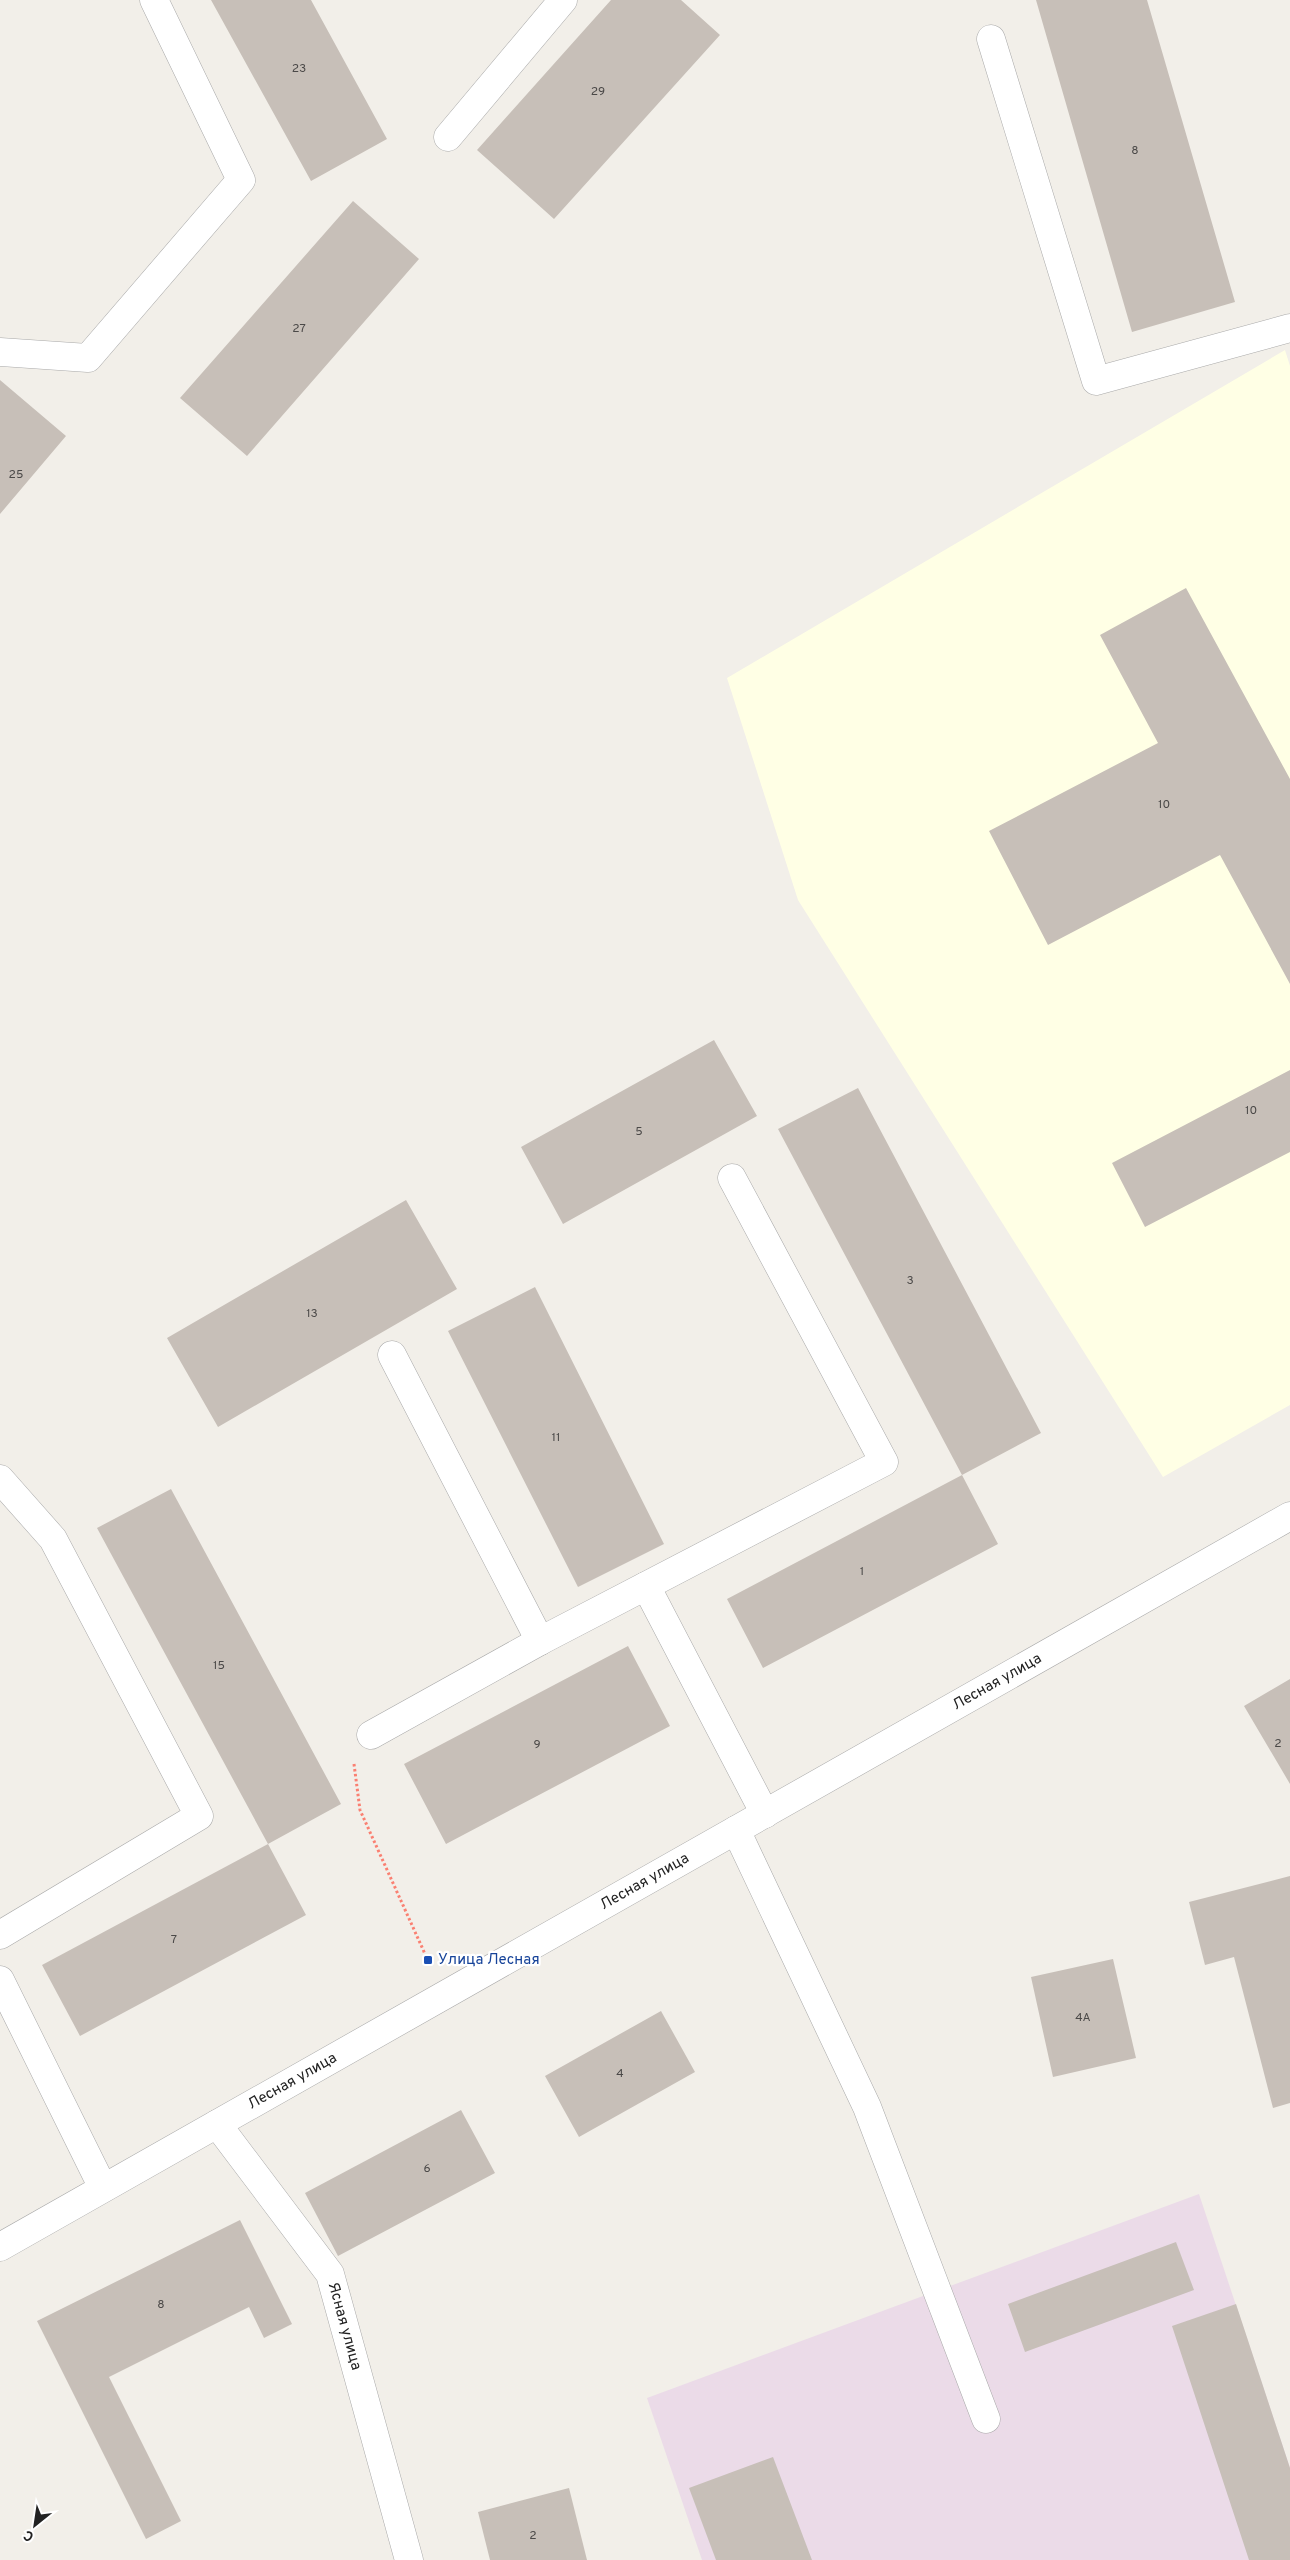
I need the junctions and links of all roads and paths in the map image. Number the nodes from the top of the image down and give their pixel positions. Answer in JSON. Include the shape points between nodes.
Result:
{"nodes":[{"id":1,"x":154,"y":0,"type":"edge"},
{"id":2,"x":563,"y":0,"type":"edge"},
{"id":3,"x":991,"y":39,"type":"dead end"},
{"id":4,"x":448,"y":138,"type":"dead end"},
{"id":5,"x":1290,"y":328,"type":"edge"},
{"id":6,"x":0,"y":352,"type":"edge"},
{"id":7,"x":732,"y":1178,"type":"dead end"},
{"id":8,"x":392,"y":1355,"type":"dead end"},
{"id":9,"x":0,"y":1479,"type":"edge"},
{"id":10,"x":1290,"y":1516,"type":"edge"},
{"id":11,"x":646,"y":1586,"type":"junction"},
{"id":12,"x":540,"y":1641,"type":"junction"},
{"id":13,"x":371,"y":1735,"type":"joint"},
{"id":14,"x":765,"y":1814,"type":"junction"},
{"id":15,"x":736,"y":1830,"type":"junction"},
{"id":16,"x":0,"y":1935,"type":"edge"},
{"id":17,"x":0,"y":1980,"type":"edge"},
{"id":18,"x":444,"y":1995,"type":"junction"},
{"id":19,"x":217,"y":2124,"type":"junction"},
{"id":20,"x":103,"y":2188,"type":"junction"},
{"id":21,"x":0,"y":2247,"type":"edge"},
{"id":22,"x":986,"y":2419,"type":"dead end"},
{"id":23,"x":409,"y":2560,"type":"edge"}],
"edges":[{"from":1,"to":6,"type":"street","via":[[241,180],[88,358]]},
{"from":2,"to":4,"type":"street"},
{"from":3,"to":5,"type":"street","via":[[1096,381]]},
{"from":7,"to":11,"type":"street","via":[[884,1462]]},
{"from":8,"to":12,"type":"street"},
{"from":9,"to":16,"type":"street","via":[[54,1539],[199,1816]]},
{"from":10,"to":14,"type":"street","name":"Лесная улица"},
{"from":11,"to":12,"type":"street"},
{"from":11,"to":14,"type":"street"},
{"from":12,"to":13,"type":"street"},
{"from":13,"to":18,"type":"path","via":[[354,1765],[360,1810]]},
{"from":14,"to":15,"type":"street","name":"Лесная улица"},
{"from":15,"to":18,"type":"street","name":"Лесная улица"},
{"from":15,"to":22,"type":"street","via":[[867,2108]]},
{"from":17,"to":20,"type":"street"},
{"from":18,"to":19,"type":"street","name":"Лесная улица"},
{"from":19,"to":20,"type":"street","name":"Лесная улица"},
{"from":19,"to":23,"type":"street","name":"Ясная улица","via":[[330,2274]]},
{"from":20,"to":21,"type":"street","name":"Лесная улица"}]}
